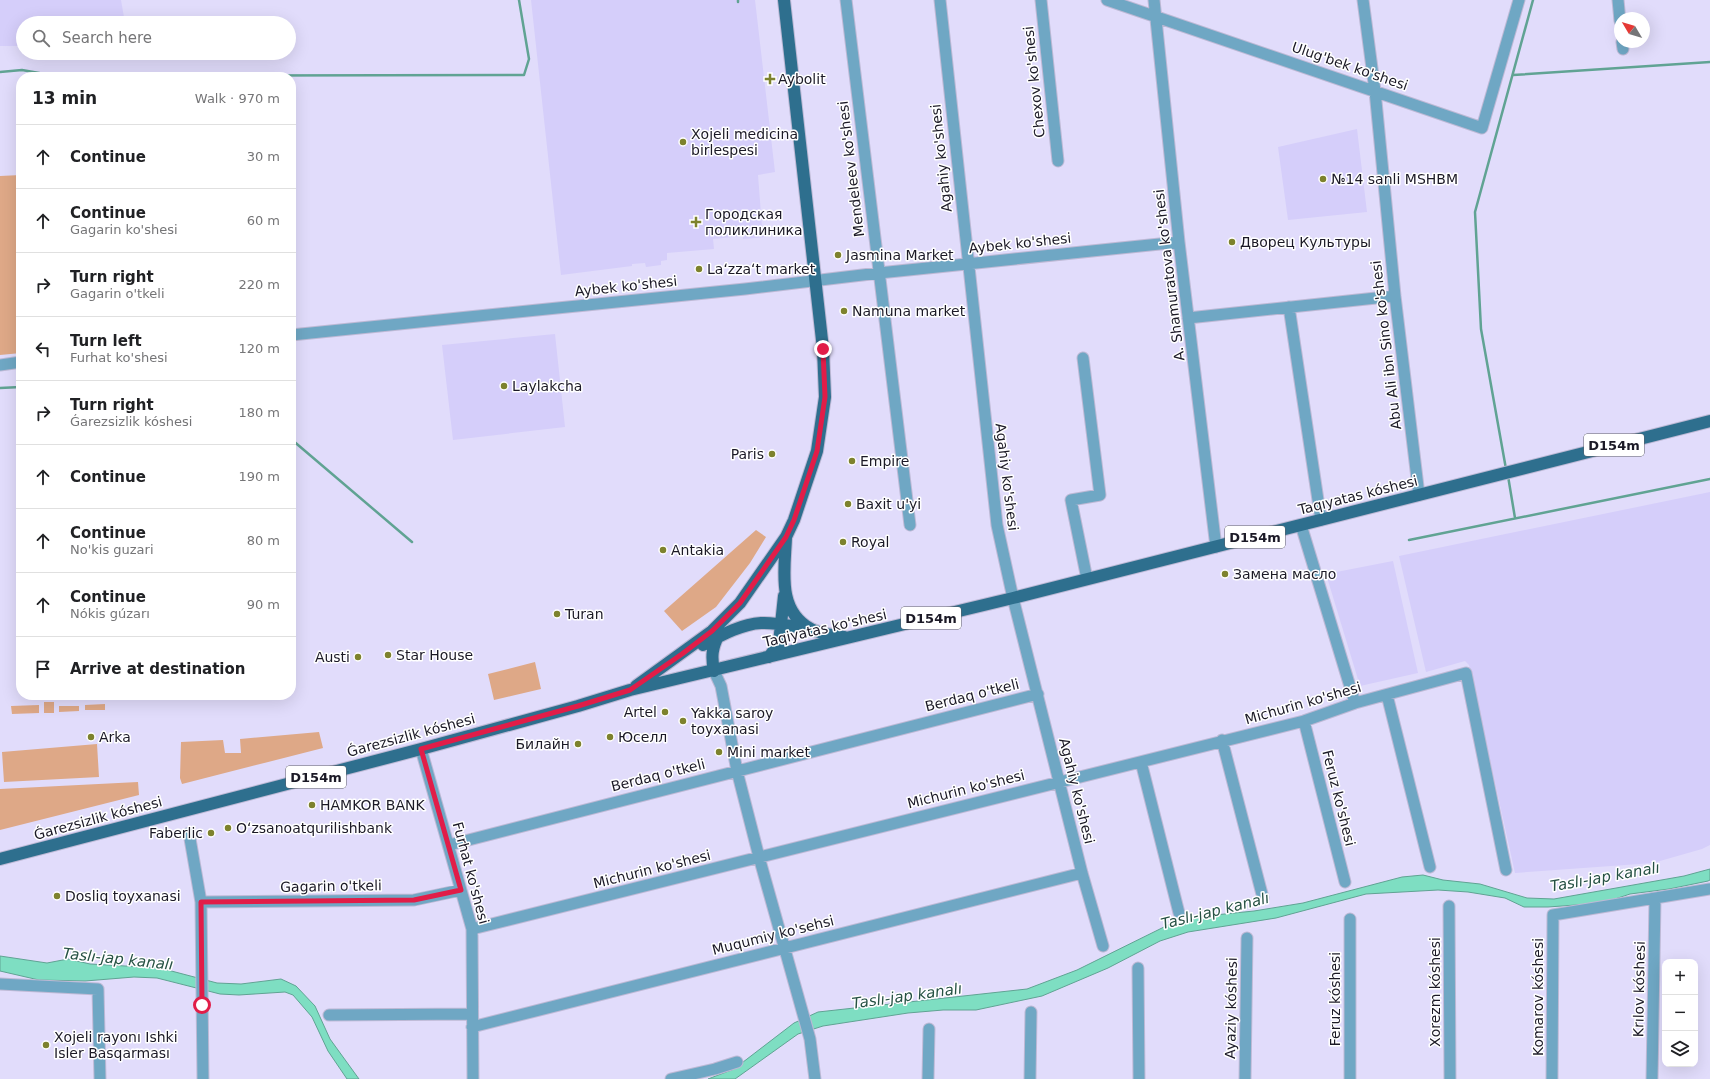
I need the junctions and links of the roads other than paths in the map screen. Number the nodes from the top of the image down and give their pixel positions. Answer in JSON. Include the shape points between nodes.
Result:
{"nodes":[{"id":1,"x":784,"y":0,"type":"edge"},
{"id":2,"x":846,"y":0,"type":"edge"},
{"id":3,"x":940,"y":0,"type":"edge"},
{"id":4,"x":1041,"y":0,"type":"edge"},
{"id":5,"x":1107,"y":0,"type":"edge"},
{"id":6,"x":1154,"y":0,"type":"edge"},
{"id":7,"x":1363,"y":0,"type":"edge"},
{"id":8,"x":1519,"y":0,"type":"edge"},
{"id":9,"x":1618,"y":0,"type":"edge"},
{"id":10,"x":1619,"y":12,"type":"edge"},
{"id":11,"x":1156,"y":17,"type":"junction"},
{"id":12,"x":1375,"y":91,"type":"junction"},
{"id":13,"x":1058,"y":161,"type":"dead end"},
{"id":14,"x":1179,"y":242,"type":"junction"},
{"id":15,"x":967,"y":263,"type":"junction"},
{"id":16,"x":879,"y":273,"type":"junction"},
{"id":17,"x":816,"y":281,"type":"junction"},
{"id":18,"x":1395,"y":296,"type":"junction"},
{"id":19,"x":1289,"y":307,"type":"junction"},
{"id":20,"x":1188,"y":318,"type":"junction"},
{"id":21,"x":296,"y":334,"type":"edge"},
{"id":22,"x":1083,"y":358,"type":"dead end"},
{"id":23,"x":16,"y":362,"type":"edge"},
{"id":24,"x":0,"y":364,"type":"edge"},
{"id":25,"x":1710,"y":421,"type":"edge"},
{"id":26,"x":1419,"y":495,"type":"junction"},
{"id":27,"x":1321,"y":520,"type":"junction"},
{"id":28,"x":910,"y":525,"type":"dead end"},
{"id":29,"x":1301,"y":525,"type":"junction"},
{"id":30,"x":786,"y":537,"type":"junction"},
{"id":31,"x":1216,"y":547,"type":"junction"},
{"id":32,"x":1087,"y":579,"type":"junction"},
{"id":33,"x":784,"y":590,"type":"junction"},
{"id":34,"x":1013,"y":598,"type":"junction"},
{"id":35,"x":732,"y":610,"type":"junction"},
{"id":36,"x":781,"y":625,"type":"junction"},
{"id":37,"x":811,"y":629,"type":"junction"},
{"id":38,"x":718,"y":638,"type":"junction"},
{"id":39,"x":849,"y":638,"type":"junction"},
{"id":40,"x":682,"y":654,"type":"junction"},
{"id":41,"x":769,"y":657,"type":"junction"},
{"id":42,"x":714,"y":671,"type":"junction"},
{"id":43,"x":630,"y":690,"type":"junction"},
{"id":44,"x":1038,"y":694,"type":"junction"},
{"id":45,"x":1388,"y":695,"type":"junction"},
{"id":46,"x":1355,"y":703,"type":"junction"},
{"id":47,"x":1304,"y":721,"type":"junction"},
{"id":48,"x":1222,"y":740,"type":"junction"},
{"id":49,"x":421,"y":749,"type":"junction"},
{"id":50,"x":1141,"y":762,"type":"junction"},
{"id":51,"x":737,"y":771,"type":"junction"},
{"id":52,"x":1060,"y":781,"type":"junction"},
{"id":53,"x":189,"y":833,"type":"dead end"},
{"id":54,"x":449,"y":845,"type":"junction"},
{"id":55,"x":759,"y":857,"type":"junction"},
{"id":56,"x":0,"y":859,"type":"edge"},
{"id":57,"x":1430,"y":866,"type":"dead end"},
{"id":58,"x":1506,"y":870,"type":"dead end"},
{"id":59,"x":1082,"y":873,"type":"junction"},
{"id":60,"x":1345,"y":882,"type":"dead end"},
{"id":61,"x":1710,"y":889,"type":"edge"},
{"id":62,"x":461,"y":890,"type":"junction"},
{"id":63,"x":1263,"y":898,"type":"dead end"},
{"id":64,"x":1655,"y":899,"type":"junction"},
{"id":65,"x":201,"y":902,"type":"junction"},
{"id":66,"x":1450,"y":906,"type":"dead end"},
{"id":67,"x":1179,"y":913,"type":"dead end"},
{"id":68,"x":1350,"y":919,"type":"dead end"},
{"id":69,"x":472,"y":929,"type":"junction"},
{"id":70,"x":1247,"y":938,"type":"dead end"},
{"id":71,"x":1103,"y":946,"type":"dead end"},
{"id":72,"x":783,"y":948,"type":"junction"},
{"id":73,"x":1138,"y":968,"type":"dead end"},
{"id":74,"x":0,"y":984,"type":"edge"},
{"id":75,"x":1031,"y":1012,"type":"dead end"},
{"id":76,"x":329,"y":1014,"type":"dead end"},
{"id":77,"x":472,"y":1014,"type":"junction"},
{"id":78,"x":472,"y":1027,"type":"junction"},
{"id":79,"x":929,"y":1029,"type":"dead end"},
{"id":80,"x":737,"y":1062,"type":"dead end"},
{"id":81,"x":814,"y":1078,"type":"edge"},
{"id":82,"x":100,"y":1079,"type":"edge"},
{"id":83,"x":203,"y":1079,"type":"edge"},
{"id":84,"x":473,"y":1079,"type":"edge"},
{"id":85,"x":671,"y":1079,"type":"edge"},
{"id":86,"x":928,"y":1079,"type":"edge"},
{"id":87,"x":1030,"y":1079,"type":"edge"},
{"id":88,"x":1139,"y":1079,"type":"edge"},
{"id":89,"x":1246,"y":1079,"type":"edge"},
{"id":90,"x":1350,"y":1079,"type":"edge"},
{"id":91,"x":1450,"y":1079,"type":"edge"},
{"id":92,"x":1552,"y":1079,"type":"edge"},
{"id":93,"x":1652,"y":1079,"type":"edge"}],
"edges":[{"from":1,"to":17,"type":"main road"},
{"from":2,"to":16,"type":"street","name":"Mendeleev ko'shesi"},
{"from":3,"to":15,"type":"street","name":"Agahiy ko'shesi"},
{"from":4,"to":13,"type":"street","name":"Chexov ko'shesi"},
{"from":5,"to":11,"type":"street","name":"Ulug'bek ko'shesi"},
{"from":6,"to":11,"type":"street","name":"A. Shamuratova ko'shesi"},
{"from":7,"to":12,"type":"street","name":"Abu Ali ibn Sino ko'shesi"},
{"from":8,"to":12,"type":"street","name":"Ulug'bek ko'shesi","via":[[1482,128]]},
{"from":9,"to":10,"type":"street"},
{"from":11,"to":12,"type":"street","name":"Ulug'bek ko'shesi"},
{"from":11,"to":14,"type":"street","name":"A. Shamuratova ko'shesi"},
{"from":12,"to":18,"type":"street","name":"Abu Ali ibn Sino ko'shesi"},
{"from":14,"to":15,"type":"street","name":"Aybek ko'shesi"},
{"from":14,"to":20,"type":"street","name":"A. Shamuratova ko'shesi"},
{"from":15,"to":16,"type":"street","name":"Aybek ko'shesi"},
{"from":15,"to":34,"type":"street","name":"Agahiy ko'shesi","via":[[997,525]]},
{"from":16,"to":17,"type":"street","name":"Aybek ko'shesi"},
{"from":16,"to":28,"type":"street","name":"Mendeleev ko'shesi"},
{"from":17,"to":21,"type":"street","name":"Aybek ko'shesi"},
{"from":17,"to":30,"type":"main road","via":[[825,397],[817,451]]},
{"from":18,"to":19,"type":"street"},
{"from":18,"to":26,"type":"street","name":"Abu Ali ibn Sino ko'shesi"},
{"from":19,"to":20,"type":"street"},
{"from":19,"to":27,"type":"street"},
{"from":20,"to":31,"type":"street","name":"A. Shamuratova ko'shesi"},
{"from":22,"to":32,"type":"street","via":[[1100,494],[1071,500]]},
{"from":23,"to":24,"type":"street"},
{"from":25,"to":26,"type":"main road","name":"Taqıyatas kóshesi","number":"D154m"},
{"from":26,"to":27,"type":"main road","name":"Taqıyatas kóshesi","number":"D154m"},
{"from":27,"to":29,"type":"main road","name":"Taqıyatas kóshesi","number":"D154m"},
{"from":29,"to":31,"type":"main road","name":"Taqıyatas kóshesi","number":"D154m"},
{"from":29,"to":46,"type":"street"},
{"from":30,"to":33,"type":"main road"},
{"from":30,"to":35,"type":"main road","via":[[740,603]]},
{"from":31,"to":32,"type":"main road","name":"Taqıyatas kóshesi","number":"D154m"},
{"from":32,"to":34,"type":"main road","name":"Taqıyatas kóshesi","number":"D154m"},
{"from":33,"to":36,"type":"main road"},
{"from":33,"to":37,"type":"main road","via":[[790,610]]},
{"from":34,"to":39,"type":"main road","name":"Taqiyatas ko'shesi","number":"D154m"},
{"from":34,"to":44,"type":"street","name":"Agahiy ko'shesi"},
{"from":35,"to":38,"type":"main road"},
{"from":35,"to":40,"type":"main road","via":[[712,631]]},
{"from":36,"to":37,"type":"main road"},
{"from":36,"to":38,"type":"main road","via":[[759,623]]},
{"from":36,"to":41,"type":"main road","via":[[779,643]]},
{"from":37,"to":39,"type":"main road"},
{"from":38,"to":40,"type":"main road"},
{"from":38,"to":42,"type":"main road","via":[[711,658]]},
{"from":39,"to":41,"type":"main road","name":"Taqiyatas ko'shesi","number":"D154m"},
{"from":40,"to":43,"type":"main road"},
{"from":41,"to":42,"type":"main road","name":"Taqiyatas ko'shesi","number":"D154m"},
{"from":42,"to":43,"type":"main road","name":"Ǵarezsizlik kóshesi","number":"D154m"},
{"from":42,"to":51,"type":"street","via":[[721,686]]},
{"from":43,"to":49,"type":"main road","name":"Ǵarezsizlik kóshesi","number":"D154m"},
{"from":44,"to":51,"type":"street","name":"Berdaq o'tkeli"},
{"from":44,"to":52,"type":"street","name":"Agahiy ko'shesi"},
{"from":45,"to":46,"type":"street","name":"Michurin ko'shesi"},
{"from":45,"to":57,"type":"street"},
{"from":45,"to":58,"type":"street","name":"Michurin ko'shesi","via":[[1466,673]]},
{"from":46,"to":47,"type":"street","name":"Michurin ko'shesi"},
{"from":47,"to":48,"type":"street","name":"Michurin ko'shesi"},
{"from":47,"to":60,"type":"street","name":"Feruz ko'shesi"},
{"from":48,"to":50,"type":"street","name":"Michurin ko'shesi"},
{"from":48,"to":63,"type":"street"},
{"from":49,"to":54,"type":"street","name":"Furhat ko'shesi"},
{"from":49,"to":56,"type":"main road","name":"Ǵarezsizlik kóshesi","number":"D154m"},
{"from":50,"to":52,"type":"street","name":"Michurin ko'shesi"},
{"from":50,"to":67,"type":"street"},
{"from":51,"to":54,"type":"street","name":"Berdaq o'tkeli"},
{"from":51,"to":55,"type":"street"},
{"from":52,"to":55,"type":"street","name":"Michurin ko'shesi"},
{"from":52,"to":59,"type":"street","name":"Agahiy ko'shesi"},
{"from":53,"to":65,"type":"street"},
{"from":54,"to":62,"type":"street","name":"Furhat ko'shesi"},
{"from":55,"to":69,"type":"street","name":"Michurin ko'shesi"},
{"from":55,"to":72,"type":"street"},
{"from":59,"to":71,"type":"street","name":"Agahiy ko'shesi"},
{"from":59,"to":72,"type":"street","name":"Muqumiy ko'sehsi"},
{"from":61,"to":64,"type":"street"},
{"from":62,"to":65,"type":"street","name":"Gagarin o'tkeli","via":[[414,900]]},
{"from":62,"to":69,"type":"street","name":"Furhat ko'shesi"},
{"from":64,"to":92,"type":"street","name":"Komarov kóshesi","via":[[1553,915]]},
{"from":64,"to":93,"type":"street","name":"Krılov kóshesi"},
{"from":65,"to":83,"type":"street"},
{"from":66,"to":91,"type":"street","name":"Xorezm kóshesi"},
{"from":68,"to":90,"type":"street","name":"Feruz kóshesi"},
{"from":69,"to":77,"type":"street","name":"Furhat ko'shesi"},
{"from":70,"to":89,"type":"street","name":"Ayaziy kóshesi"},
{"from":72,"to":78,"type":"street","name":"Muqumiy ko'sehsi"},
{"from":72,"to":81,"type":"street","via":[[810,1039]]},
{"from":73,"to":88,"type":"street"},
{"from":74,"to":82,"type":"street","via":[[98,989]]},
{"from":75,"to":87,"type":"street"},
{"from":76,"to":77,"type":"street"},
{"from":77,"to":78,"type":"street","name":"Furhat ko'shesi"},
{"from":78,"to":84,"type":"street","name":"Furhat ko'shesi"},
{"from":79,"to":86,"type":"street"},
{"from":80,"to":85,"type":"street"}]}
